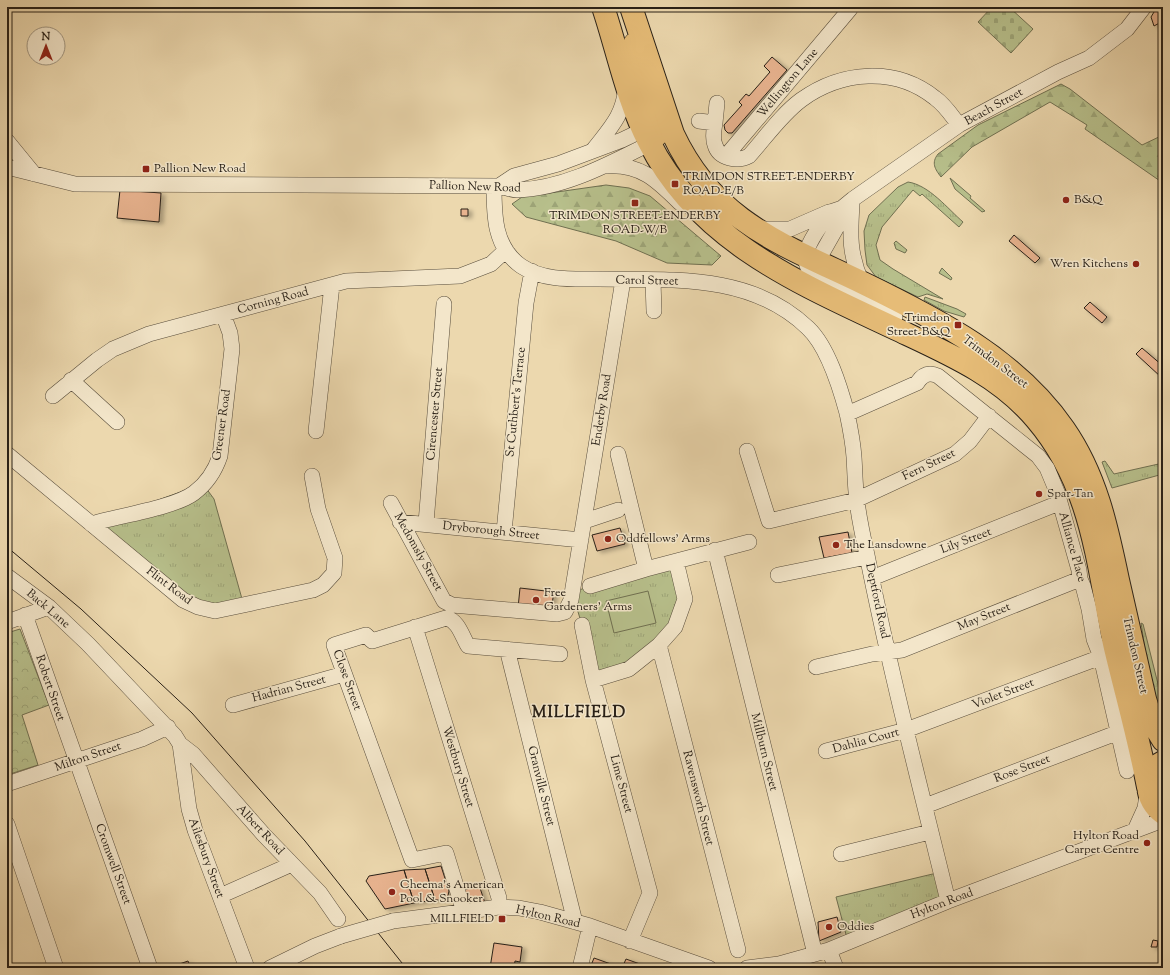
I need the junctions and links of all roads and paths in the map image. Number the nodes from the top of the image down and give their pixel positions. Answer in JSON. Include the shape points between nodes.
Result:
{"nodes":[{"id":1,"x":603,"y":7,"type":"edge"},
{"id":2,"x":624,"y":7,"type":"edge"},
{"id":3,"x":631,"y":7,"type":"edge"},
{"id":4,"x":1144,"y":7,"type":"edge"},
{"id":5,"x":850,"y":9,"type":"dead end"},
{"id":6,"x":626,"y":83,"type":"junction"},
{"id":7,"x":717,"y":103,"type":"dead end"},
{"id":8,"x":699,"y":121,"type":"dead end"},
{"id":9,"x":714,"y":122,"type":"junction"},
{"id":10,"x":959,"y":126,"type":"junction"},
{"id":11,"x":656,"y":134,"type":"junction"},
{"id":12,"x":7,"y":141,"type":"edge"},
{"id":13,"x":594,"y":149,"type":"junction"},
{"id":14,"x":7,"y":155,"type":"edge"},
{"id":15,"x":726,"y":156,"type":"junction"},
{"id":16,"x":602,"y":166,"type":"junction"},
{"id":17,"x":7,"y":167,"type":"edge"},
{"id":18,"x":34,"y":174,"type":"junction"},
{"id":19,"x":497,"y":186,"type":"junction"},
{"id":20,"x":841,"y":206,"type":"junction"},
{"id":21,"x":698,"y":211,"type":"junction"},
{"id":22,"x":754,"y":229,"type":"junction"},
{"id":23,"x":506,"y":250,"type":"junction"},
{"id":24,"x":810,"y":263,"type":"junction"},
{"id":25,"x":532,"y":272,"type":"junction"},
{"id":26,"x":783,"y":273,"type":"junction"},
{"id":27,"x":623,"y":280,"type":"junction"},
{"id":28,"x":653,"y":281,"type":"junction"},
{"id":29,"x":862,"y":283,"type":"junction"},
{"id":30,"x":332,"y":285,"type":"junction"},
{"id":31,"x":444,"y":304,"type":"dead end"},
{"id":32,"x":654,"y":311,"type":"dead end"},
{"id":33,"x":223,"y":314,"type":"junction"},
{"id":34,"x":791,"y":314,"type":"joint"},
{"id":35,"x":949,"y":354,"type":"junction"},
{"id":36,"x":71,"y":380,"type":"junction"},
{"id":37,"x":52,"y":396,"type":"dead end"},
{"id":38,"x":847,"y":414,"type":"junction"},
{"id":39,"x":989,"y":416,"type":"junction"},
{"id":40,"x":117,"y":422,"type":"dead end"},
{"id":41,"x":316,"y":431,"type":"dead end"},
{"id":42,"x":747,"y":451,"type":"dead end"},
{"id":43,"x":7,"y":454,"type":"edge"},
{"id":44,"x":618,"y":454,"type":"dead end"},
{"id":45,"x":312,"y":476,"type":"dead end"},
{"id":46,"x":856,"y":500,"type":"junction"},
{"id":47,"x":1059,"y":503,"type":"junction"},
{"id":48,"x":391,"y":504,"type":"dead end"},
{"id":49,"x":618,"y":510,"type":"dead end"},
{"id":50,"x":585,"y":521,"type":"junction"},
{"id":51,"x":400,"y":522,"type":"junction"},
{"id":52,"x":426,"y":523,"type":"junction"},
{"id":53,"x":91,"y":524,"type":"junction"},
{"id":54,"x":504,"y":532,"type":"junction"},
{"id":55,"x":581,"y":540,"type":"junction"},
{"id":56,"x":749,"y":542,"type":"dead end"},
{"id":57,"x":714,"y":550,"type":"junction"},
{"id":58,"x":867,"y":557,"type":"junction"},
{"id":59,"x":676,"y":561,"type":"junction"},
{"id":60,"x":646,"y":569,"type":"junction"},
{"id":61,"x":778,"y":575,"type":"dead end"},
{"id":62,"x":7,"y":576,"type":"edge"},
{"id":63,"x":872,"y":578,"type":"junction"},
{"id":64,"x":1080,"y":579,"type":"junction"},
{"id":65,"x":590,"y":586,"type":"dead end"},
{"id":66,"x":444,"y":601,"type":"joint"},
{"id":67,"x":49,"y":607,"type":"junction"},
{"id":68,"x":25,"y":615,"type":"junction"},
{"id":69,"x":7,"y":622,"type":"edge"},
{"id":70,"x":582,"y":624,"type":"dead end"},
{"id":71,"x":415,"y":627,"type":"junction"},
{"id":72,"x":659,"y":645,"type":"junction"},
{"id":73,"x":507,"y":649,"type":"junction"},
{"id":74,"x":888,"y":652,"type":"junction"},
{"id":75,"x":560,"y":654,"type":"dead end"},
{"id":76,"x":1101,"y":657,"type":"junction"},
{"id":77,"x":816,"y":667,"type":"dead end"},
{"id":78,"x":344,"y":674,"type":"junction"},
{"id":79,"x":593,"y":680,"type":"junction"},
{"id":80,"x":233,"y":705,"type":"dead end"},
{"id":81,"x":168,"y":728,"type":"junction"},
{"id":82,"x":906,"y":730,"type":"junction"},
{"id":83,"x":1119,"y":732,"type":"junction"},
{"id":84,"x":1163,"y":740,"type":"edge"},
{"id":85,"x":180,"y":744,"type":"junction"},
{"id":86,"x":826,"y":751,"type":"dead end"},
{"id":87,"x":76,"y":761,"type":"junction"},
{"id":88,"x":1163,"y":762,"type":"edge"},
{"id":89,"x":1127,"y":772,"type":"dead end"},
{"id":90,"x":7,"y":784,"type":"edge"},
{"id":91,"x":1148,"y":788,"type":"junction"},
{"id":92,"x":925,"y":806,"type":"junction"},
{"id":93,"x":1163,"y":812,"type":"edge"},
{"id":94,"x":1163,"y":820,"type":"edge"},
{"id":95,"x":7,"y":824,"type":"edge"},
{"id":96,"x":1135,"y":830,"type":"junction"},
{"id":97,"x":930,"y":832,"type":"junction"},
{"id":98,"x":841,"y":854,"type":"dead end"},
{"id":99,"x":292,"y":864,"type":"junction"},
{"id":100,"x":220,"y":896,"type":"junction"},
{"id":101,"x":948,"y":901,"type":"junction"},
{"id":102,"x":499,"y":907,"type":"junction"},
{"id":103,"x":464,"y":912,"type":"junction"},
{"id":104,"x":338,"y":919,"type":"dead end"},
{"id":105,"x":575,"y":922,"type":"junction"},
{"id":106,"x":590,"y":926,"type":"junction"},
{"id":107,"x":630,"y":941,"type":"junction"},
{"id":108,"x":738,"y":950,"type":"dead end"},
{"id":109,"x":822,"y":952,"type":"junction"},
{"id":110,"x":56,"y":968,"type":"edge"},
{"id":111,"x":150,"y":968,"type":"edge"},
{"id":112,"x":247,"y":968,"type":"edge"},
{"id":113,"x":270,"y":968,"type":"edge"},
{"id":114,"x":580,"y":968,"type":"edge"},
{"id":115,"x":710,"y":968,"type":"edge"},
{"id":116,"x":747,"y":968,"type":"edge"},
{"id":117,"x":836,"y":968,"type":"edge"}],
"edges":[{"from":1,"to":6,"type":"highway"},
{"from":2,"to":11,"type":"main road"},
{"from":3,"to":11,"type":"highway"},
{"from":4,"to":10,"type":"street","name":"Beach Street","via":[[1127,29],[1089,58]]},
{"from":5,"to":15,"type":"street","name":"Wellington Lane"},
{"from":6,"to":11,"type":"highway"},
{"from":6,"to":13,"type":"street","via":[[617,119]]},
{"from":7,"to":9,"type":"street"},
{"from":8,"to":9,"type":"street"},
{"from":9,"to":15,"type":"street","via":[[715,146]]},
{"from":10,"to":15,"type":"street","via":[[936,98],[926,91],[885,76],[844,78],[801,100],[787,112],[749,156],[733,160]]},
{"from":10,"to":20,"type":"street","name":"Beach Street"},
{"from":11,"to":13,"type":"street","via":[[622,140]]},
{"from":11,"to":16,"type":"street","name":"Pallion New Road"},
{"from":11,"to":21,"type":"highway","name":"Trimdon Street","via":[[671,180]]},
{"from":11,"to":22,"type":"highway","name":"Trimdon Street","via":[[682,153],[721,203]]},
{"from":12,"to":18,"type":"street"},
{"from":13,"to":19,"type":"street","via":[[558,164],[514,176]]},
{"from":14,"to":18,"type":"street","name":"Pallion New Road"},
{"from":16,"to":19,"type":"street","name":"Pallion New Road","via":[[559,183],[516,190]]},
{"from":16,"to":21,"type":"street","name":"Pallion New Road","via":[[623,166],[643,171],[658,181],[681,204]]},
{"from":17,"to":18,"type":"street","name":"Pallion New Road"},
{"from":18,"to":19,"type":"street","name":"Pallion New Road","via":[[75,184]]},
{"from":19,"to":23,"type":"street","name":"Carol Street","via":[[495,222],[499,238]]},
{"from":20,"to":22,"type":"street","via":[[790,229]]},
{"from":20,"to":24,"type":"street","name":"Beach Street","via":[[817,230]]},
{"from":20,"to":29,"type":"street","via":[[855,267]]},
{"from":21,"to":26,"type":"highway","name":"Trimdon Street","via":[[729,238]]},
{"from":22,"to":24,"type":"highway","name":"Trimdon Street"},
{"from":23,"to":25,"type":"street","name":"Carol Street"},
{"from":23,"to":30,"type":"street","name":"Corning Road","via":[[491,264],[460,276],[346,281]]},
{"from":24,"to":26,"type":"street","via":[[796,273]]},
{"from":24,"to":29,"type":"highway","name":"Trimdon Street"},
{"from":24,"to":35,"type":"street","via":[[819,279],[936,338]]},
{"from":25,"to":27,"type":"street","name":"Carol Street","via":[[558,278]]},
{"from":25,"to":54,"type":"street","name":"St Cuthbert's Terrace","via":[[526,304]]},
{"from":26,"to":35,"type":"highway","name":"Trimdon Street"},
{"from":27,"to":28,"type":"street","name":"Carol Street"},
{"from":27,"to":50,"type":"street","name":"Enderby Road"},
{"from":28,"to":32,"type":"street"},
{"from":28,"to":34,"type":"street","name":"Carol Street","via":[[697,282],[744,290],[763,297]]},
{"from":29,"to":84,"type":"highway","name":"Trimdon Street","via":[[953,330],[995,359],[1037,395],[1065,430],[1088,468],[1094,485],[1107,528],[1145,699],[1152,722]]},
{"from":30,"to":33,"type":"street","name":"Corning Road"},
{"from":30,"to":41,"type":"street"},
{"from":31,"to":52,"type":"street","name":"Cirencester Street"},
{"from":33,"to":36,"type":"street","name":"Corning Road","via":[[129,341],[97,360]]},
{"from":33,"to":53,"type":"street","name":"Greener Road","via":[[230,333],[232,349],[220,456],[213,471],[187,498]]},
{"from":34,"to":38,"type":"street","name":"Deptford Road","via":[[810,330],[823,348]]},
{"from":35,"to":91,"type":"highway","name":"Trimdon Street","via":[[991,378],[1016,398],[1036,419],[1058,449],[1073,479],[1092,529],[1115,646]]},
{"from":36,"to":37,"type":"street","name":"Corning Road"},
{"from":36,"to":40,"type":"street"},
{"from":38,"to":39,"type":"street","name":"Alliance Place","via":[[917,383],[921,377],[933,373]]},
{"from":38,"to":46,"type":"street","name":"Deptford Road","via":[[854,454]]},
{"from":39,"to":46,"type":"street","name":"Fern Street","via":[[970,441],[956,454]]},
{"from":39,"to":47,"type":"street","name":"Alliance Place","via":[[1038,456],[1047,468]]},
{"from":42,"to":46,"type":"street","name":"Fern Street","via":[[769,521]]},
{"from":43,"to":53,"type":"street","name":"Flint Road"},
{"from":44,"to":60,"type":"street"},
{"from":45,"to":53,"type":"street","name":"Flint Road","via":[[318,509],[335,558],[334,573],[323,585],[313,590],[244,606],[215,611],[183,600]]},
{"from":46,"to":58,"type":"street","name":"Deptford Road"},
{"from":47,"to":63,"type":"street","name":"Lily Street"},
{"from":47,"to":64,"type":"street","name":"Alliance Place","via":[[1066,520]]},
{"from":48,"to":51,"type":"street","name":"Medomsly Street"},
{"from":49,"to":50,"type":"street"},
{"from":50,"to":55,"type":"street","name":"Enderby Road"},
{"from":51,"to":52,"type":"street","name":"Dryborough Street"},
{"from":51,"to":66,"type":"street","name":"Medomsly Street"},
{"from":52,"to":54,"type":"street","name":"Dryborough Street"},
{"from":54,"to":55,"type":"street","name":"Dryborough Street"},
{"from":55,"to":66,"type":"street","name":"Enderby Road","via":[[570,600],[565,612],[557,614],[452,605]]},
{"from":56,"to":57,"type":"street"},
{"from":57,"to":59,"type":"street"},
{"from":57,"to":109,"type":"street","name":"Millburn Street"},
{"from":58,"to":61,"type":"street"},
{"from":58,"to":63,"type":"street","name":"Deptford Road"},
{"from":59,"to":60,"type":"street"},
{"from":59,"to":72,"type":"street","via":[[685,599],[675,627]]},
{"from":60,"to":65,"type":"street"},
{"from":62,"to":67,"type":"street","name":"Back Lane"},
{"from":63,"to":74,"type":"street","name":"Deptford Road"},
{"from":64,"to":74,"type":"street","name":"May Street","via":[[902,650]]},
{"from":64,"to":76,"type":"street","name":"Alliance Place","via":[[1094,639]]},
{"from":67,"to":68,"type":"street"},
{"from":67,"to":81,"type":"street","name":"Back Lane"},
{"from":68,"to":69,"type":"street"},
{"from":68,"to":87,"type":"street","name":"Robert Street"},
{"from":70,"to":79,"type":"street","name":"Lime Street"},
{"from":71,"to":73,"type":"street","name":"Close Street","via":[[446,618],[451,619],[468,646]]},
{"from":71,"to":78,"type":"street","name":"Close Street","via":[[372,641],[366,635],[334,645]]},
{"from":71,"to":102,"type":"street","name":"Westbury Street","via":[[499,898]]},
{"from":72,"to":79,"type":"street","via":[[629,669]]},
{"from":72,"to":108,"type":"street","name":"Ravensworh Street"},
{"from":73,"to":75,"type":"street","name":"Close Street"},
{"from":73,"to":105,"type":"street","name":"Granville Street"},
{"from":74,"to":77,"type":"street","name":"May Street"},
{"from":74,"to":82,"type":"street","name":"Deptford Road"},
{"from":76,"to":82,"type":"street","name":"Violet Street"},
{"from":76,"to":83,"type":"street","name":"Alliance Place"},
{"from":78,"to":80,"type":"street","name":"Hadrian Street"},
{"from":78,"to":103,"type":"street","name":"Close Street","via":[[412,860],[446,853]]},
{"from":79,"to":107,"type":"street","name":"Lime Street","via":[[650,893]]},
{"from":81,"to":85,"type":"street","name":"Albert Road"},
{"from":81,"to":87,"type":"street","name":"Milton Street"},
{"from":82,"to":86,"type":"street","name":"Dahlia Court"},
{"from":82,"to":92,"type":"street","name":"Deptford Road"},
{"from":83,"to":89,"type":"street","name":"Alliance Place"},
{"from":83,"to":92,"type":"street","name":"Rose Street"},
{"from":85,"to":99,"type":"street","name":"Albert Road","via":[[193,754]]},
{"from":85,"to":100,"type":"street","name":"Ailesbury Street","via":[[189,809]]},
{"from":87,"to":90,"type":"street","name":"Milton Street"},
{"from":87,"to":111,"type":"street","name":"Cromwell Street"},
{"from":88,"to":91,"type":"highway","via":[[1150,773]]},
{"from":91,"to":93,"type":"highway","name":"Trimdon Street","via":[[1152,802]]},
{"from":91,"to":96,"type":"street","via":[[1145,808]]},
{"from":92,"to":97,"type":"street","name":"Deptford Road"},
{"from":94,"to":96,"type":"street","name":"Hylton Road"},
{"from":95,"to":110,"type":"street"},
{"from":96,"to":101,"type":"street","name":"Hylton Road"},
{"from":97,"to":98,"type":"street"},
{"from":97,"to":101,"type":"street","name":"Deptford Road"},
{"from":99,"to":100,"type":"street"},
{"from":99,"to":104,"type":"street","name":"Albert Road","via":[[320,893]]},
{"from":100,"to":112,"type":"street","name":"Ailesbury Street"},
{"from":101,"to":109,"type":"street","name":"Hylton Road"},
{"from":102,"to":103,"type":"street","name":"Hylton Road"},
{"from":102,"to":105,"type":"street","name":"Hylton Road","via":[[540,912]]},
{"from":103,"to":113,"type":"street","name":"Hylton Road","bridge":true,"via":[[393,921],[315,946]]},
{"from":105,"to":106,"type":"street","name":"Hylton Road"},
{"from":106,"to":107,"type":"street","name":"Hylton Road"},
{"from":106,"to":114,"type":"street"},
{"from":107,"to":115,"type":"street","name":"Hylton Road"},
{"from":109,"to":116,"type":"street","name":"Hylton Road","via":[[779,964]]},
{"from":109,"to":117,"type":"street","name":"Millburn Street"}]}
